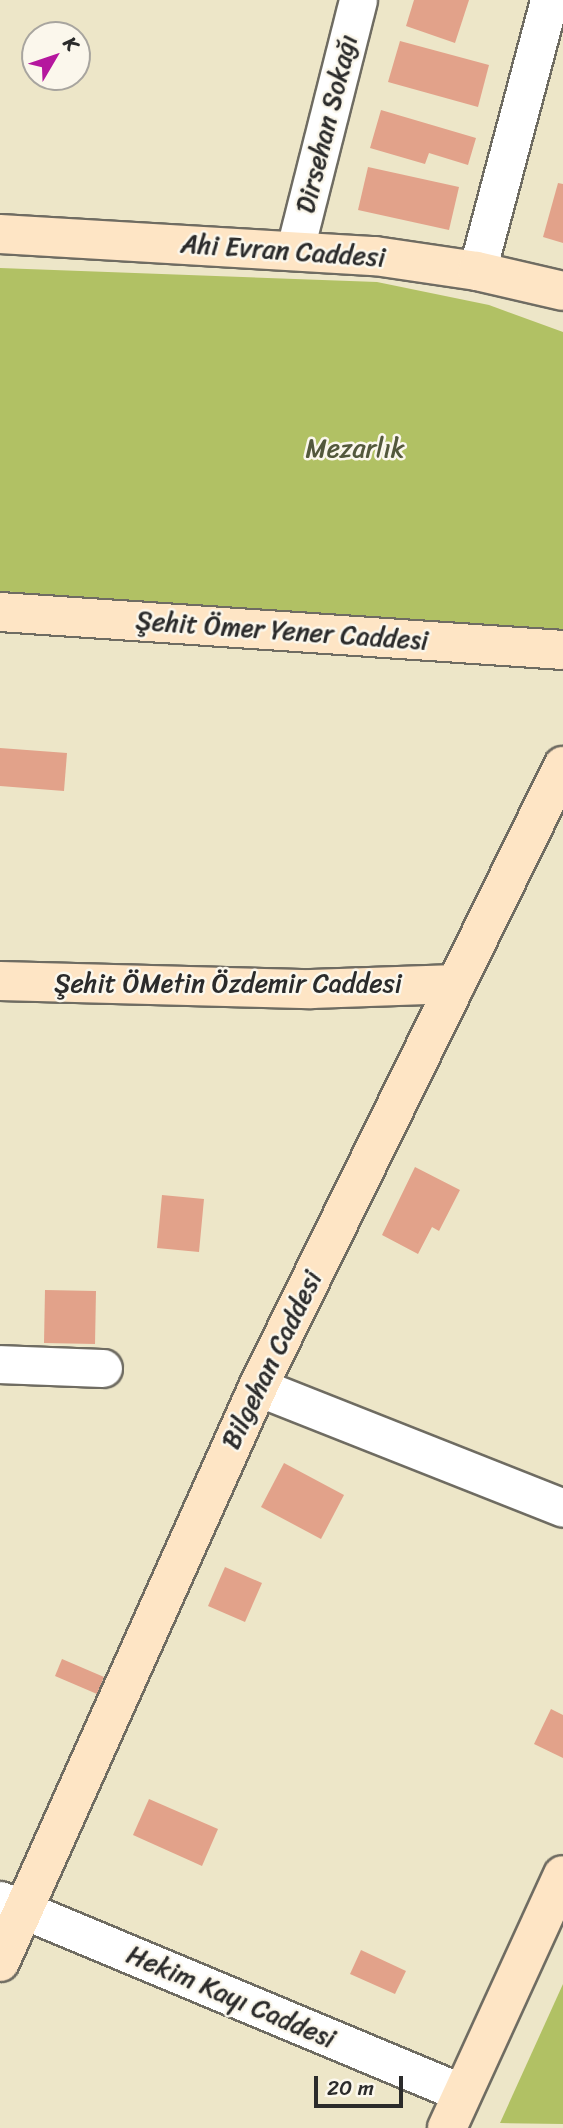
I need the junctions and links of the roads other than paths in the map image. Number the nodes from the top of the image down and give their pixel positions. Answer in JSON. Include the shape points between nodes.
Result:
{"nodes":[{"id":1,"x":358,"y":0,"type":"edge"},
{"id":2,"x":550,"y":0,"type":"edge"},
{"id":3,"x":0,"y":234,"type":"edge"},
{"id":4,"x":295,"y":249,"type":"junction"},
{"id":5,"x":477,"y":271,"type":"junction"},
{"id":6,"x":563,"y":291,"type":"edge"},
{"id":7,"x":0,"y":611,"type":"edge"},
{"id":8,"x":563,"y":650,"type":"edge"},
{"id":9,"x":563,"y":766,"type":"edge"},
{"id":10,"x":0,"y":981,"type":"edge"},
{"id":11,"x":456,"y":984,"type":"junction"},
{"id":12,"x":0,"y":1364,"type":"edge"},
{"id":13,"x":103,"y":1368,"type":"dead end"},
{"id":14,"x":258,"y":1387,"type":"junction"},
{"id":15,"x":563,"y":1508,"type":"edge"},
{"id":16,"x":563,"y":1875,"type":"edge"},
{"id":17,"x":11,"y":1905,"type":"edge"},
{"id":18,"x":0,"y":1962,"type":"edge"},
{"id":19,"x":462,"y":2093,"type":"junction"},
{"id":20,"x":447,"y":2128,"type":"edge"}],
"edges":[{"from":1,"to":4,"type":"street","name":"Dirsehan Sokağı"},
{"from":2,"to":5,"type":"street"},
{"from":3,"to":4,"type":"street","name":"Ahi Evran Caddesi"},
{"from":4,"to":5,"type":"street","name":"Ahi Evran Caddesi"},
{"from":5,"to":6,"type":"street","name":"Ahi Evran Caddesi"},
{"from":7,"to":8,"type":"street","name":"Şehit Ömer Yener Caddesi"},
{"from":9,"to":11,"type":"street","name":"Bilgehan Caddesi"},
{"from":10,"to":11,"type":"street","name":"Şehit ÖMetin Özdemir Caddesi","via":[[311,989]]},
{"from":11,"to":14,"type":"street","name":"Bilgehan Caddesi"},
{"from":12,"to":13,"type":"street"},
{"from":14,"to":15,"type":"street"},
{"from":14,"to":17,"type":"street","name":"Bilgehan Caddesi"},
{"from":16,"to":19,"type":"street"},
{"from":17,"to":18,"type":"street","name":"Bilgehan Caddesi"},
{"from":17,"to":19,"type":"street","name":"Hekim Kayı Caddesi"},
{"from":19,"to":20,"type":"street"}]}
